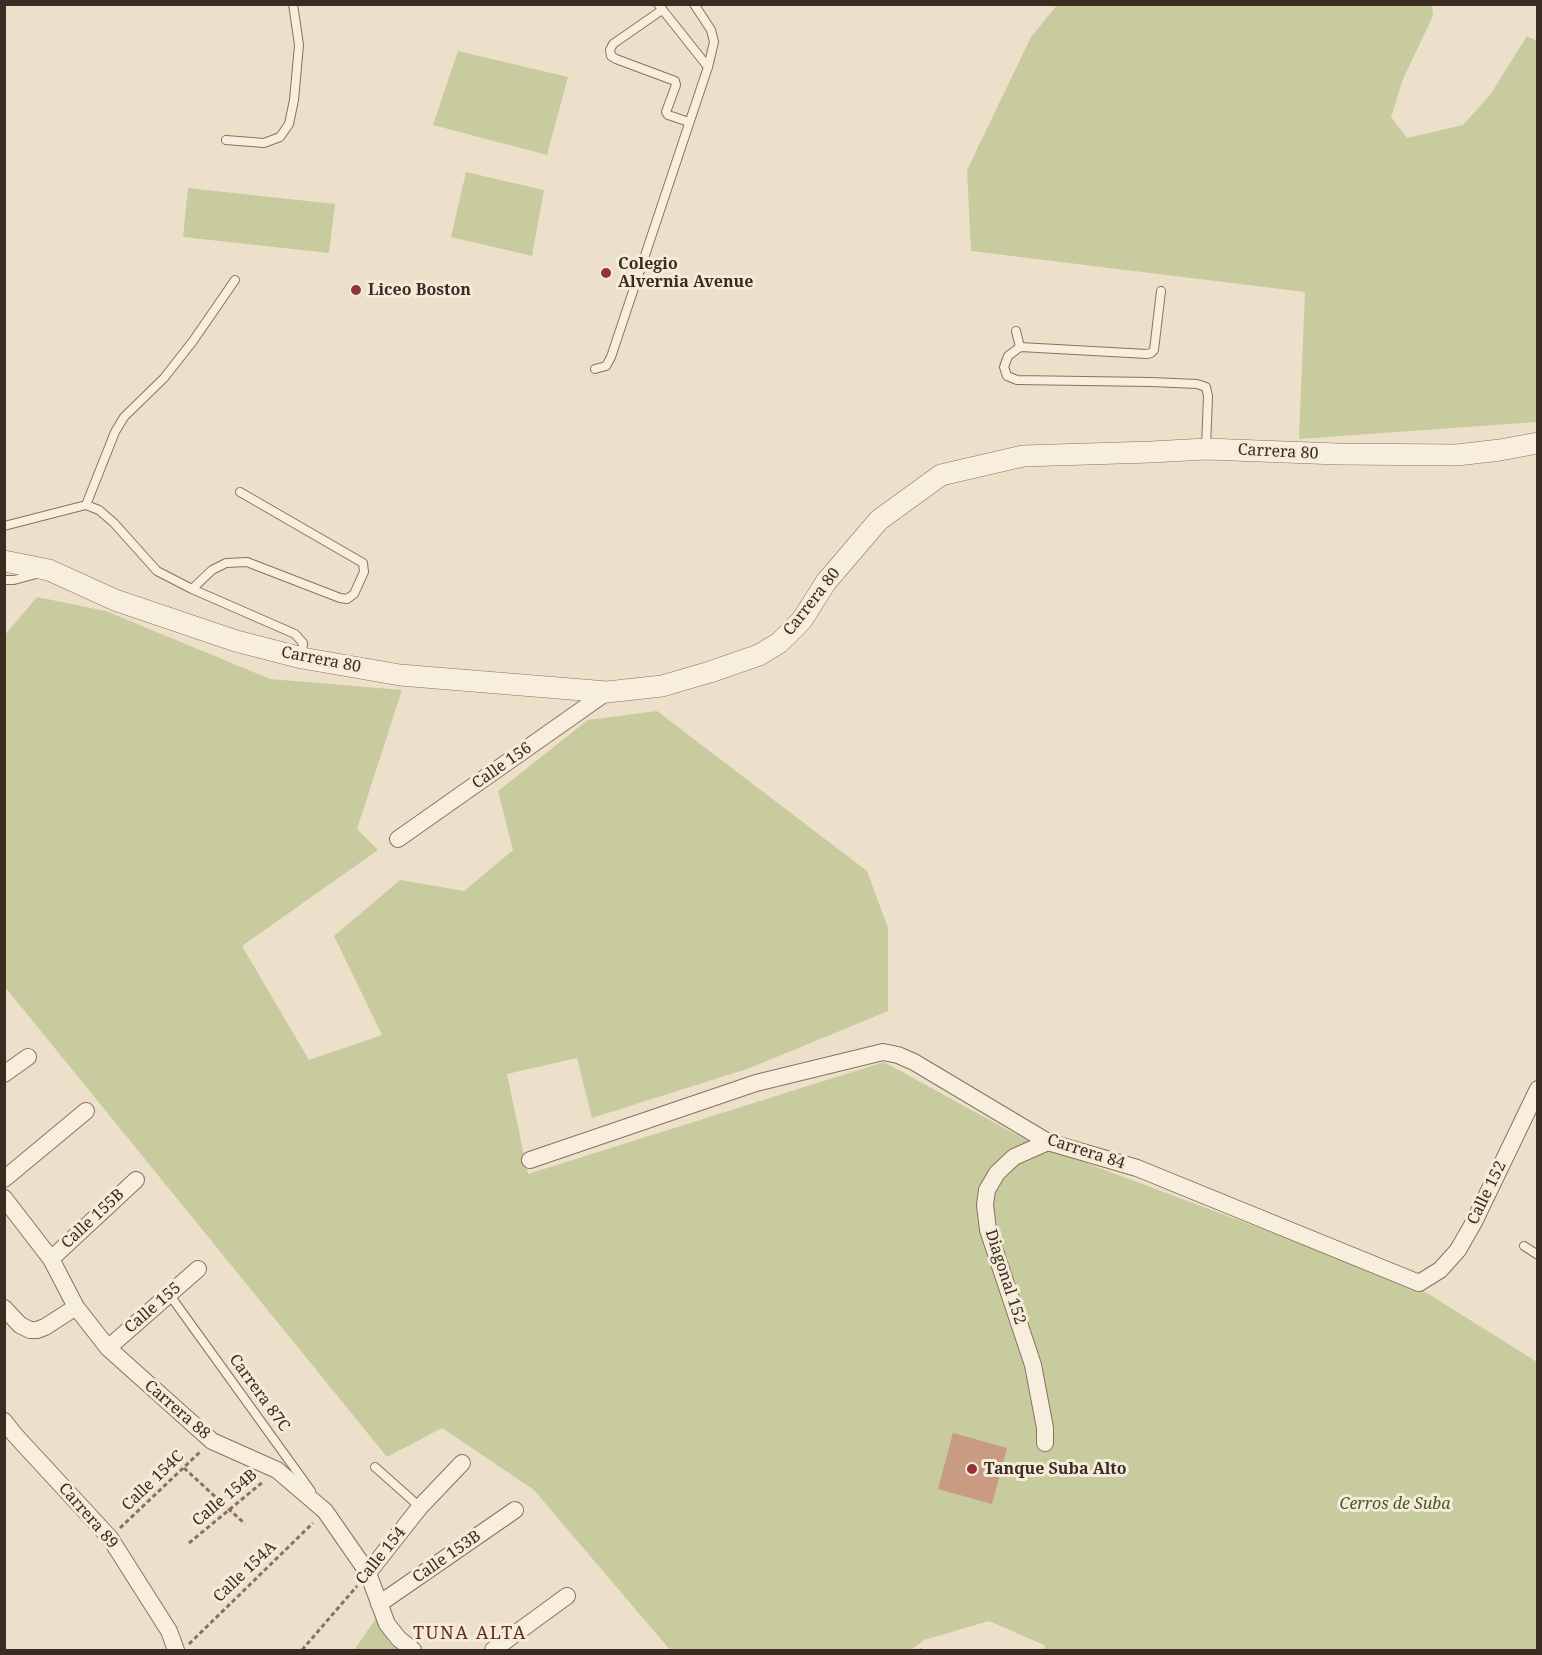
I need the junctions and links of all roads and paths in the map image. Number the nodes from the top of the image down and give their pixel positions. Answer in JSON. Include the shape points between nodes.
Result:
{"nodes":[{"id":1,"x":293,"y":4,"type":"edge"},
{"id":2,"x":694,"y":4,"type":"edge"},
{"id":3,"x":660,"y":7,"type":"edge"},
{"id":4,"x":708,"y":67,"type":"junction"},
{"id":5,"x":689,"y":123,"type":"junction"},
{"id":6,"x":226,"y":140,"type":"dead end"},
{"id":7,"x":236,"y":280,"type":"dead end"},
{"id":8,"x":1161,"y":291,"type":"dead end"},
{"id":9,"x":1016,"y":331,"type":"dead end"},
{"id":10,"x":1020,"y":347,"type":"junction"},
{"id":11,"x":595,"y":369,"type":"dead end"},
{"id":12,"x":1538,"y":443,"type":"edge"},
{"id":13,"x":1206,"y":448,"type":"junction"},
{"id":14,"x":240,"y":492,"type":"dead end"},
{"id":15,"x":86,"y":506,"type":"junction"},
{"id":16,"x":4,"y":526,"type":"edge"},
{"id":17,"x":4,"y":561,"type":"edge"},
{"id":18,"x":49,"y":570,"type":"junction"},
{"id":19,"x":4,"y":580,"type":"edge"},
{"id":20,"x":192,"y":589,"type":"junction"},
{"id":21,"x":302,"y":658,"type":"junction"},
{"id":22,"x":606,"y":692,"type":"junction"},
{"id":23,"x":398,"y":839,"type":"dead end"},
{"id":24,"x":28,"y":1057,"type":"dead end"},
{"id":25,"x":4,"y":1074,"type":"edge"},
{"id":26,"x":1538,"y":1089,"type":"edge"},
{"id":27,"x":86,"y":1111,"type":"dead end"},
{"id":28,"x":1048,"y":1142,"type":"junction"},
{"id":29,"x":530,"y":1160,"type":"dead end"},
{"id":30,"x":4,"y":1179,"type":"edge"},
{"id":31,"x":136,"y":1180,"type":"dead end"},
{"id":32,"x":4,"y":1198,"type":"edge"},
{"id":33,"x":1524,"y":1246,"type":"dead end"},
{"id":34,"x":1538,"y":1255,"type":"edge"},
{"id":35,"x":51,"y":1259,"type":"junction"},
{"id":36,"x":198,"y":1269,"type":"dead end"},
{"id":37,"x":1419,"y":1283,"type":"joint"},
{"id":38,"x":169,"y":1294,"type":"junction"},
{"id":39,"x":76,"y":1307,"type":"junction"},
{"id":40,"x":4,"y":1308,"type":"edge"},
{"id":41,"x":108,"y":1348,"type":"junction"},
{"id":42,"x":4,"y":1421,"type":"edge"},
{"id":43,"x":212,"y":1441,"type":"junction"},
{"id":44,"x":1045,"y":1443,"type":"dead end"},
{"id":45,"x":462,"y":1463,"type":"dead end"},
{"id":46,"x":375,"y":1467,"type":"dead end"},
{"id":47,"x":184,"y":1468,"type":"junction"},
{"id":48,"x":277,"y":1470,"type":"junction"},
{"id":49,"x":420,"y":1507,"type":"junction"},
{"id":50,"x":230,"y":1509,"type":"junction"},
{"id":51,"x":515,"y":1510,"type":"dead end"},
{"id":52,"x":325,"y":1511,"type":"junction"},
{"id":53,"x":245,"y":1524,"type":"dead end"},
{"id":54,"x":110,"y":1538,"type":"junction"},
{"id":55,"x":189,"y":1543,"type":"dead end"},
{"id":56,"x":368,"y":1573,"type":"junction"},
{"id":57,"x":567,"y":1596,"type":"dead end"},
{"id":58,"x":379,"y":1604,"type":"junction"},
{"id":59,"x":176,"y":1650,"type":"edge"},
{"id":60,"x":182,"y":1650,"type":"edge"},
{"id":61,"x":302,"y":1650,"type":"edge"},
{"id":62,"x":412,"y":1650,"type":"edge"},
{"id":63,"x":493,"y":1650,"type":"edge"}],
"edges":[{"from":1,"to":6,"type":"lane","via":[[299,45],[289,124],[280,137],[264,143]]},
{"from":2,"to":4,"type":"lane","via":[[714,42]]},
{"from":3,"to":4,"type":"lane"},
{"from":3,"to":5,"type":"lane","via":[[614,44],[611,56],[675,81],[666,112]]},
{"from":4,"to":5,"type":"lane"},
{"from":5,"to":11,"type":"lane","via":[[611,357],[606,366]]},
{"from":7,"to":15,"type":"lane","via":[[164,378],[124,417]]},
{"from":8,"to":10,"type":"lane","via":[[1151,353]]},
{"from":9,"to":10,"type":"lane"},
{"from":10,"to":13,"type":"lane","via":[[1008,356],[1004,367],[1007,376],[1017,380],[1206,387]]},
{"from":12,"to":13,"type":"street","name":"Carrera 80","via":[[1457,455]]},
{"from":13,"to":22,"type":"street","name":"Carrera 80","via":[[1023,456],[941,475],[879,520],[826,582],[802,620],[779,643],[759,655],[662,686]]},
{"from":14,"to":20,"type":"lane","via":[[363,563],[364,572],[354,594],[347,599],[339,598],[247,562],[226,563]]},
{"from":15,"to":16,"type":"lane"},
{"from":15,"to":20,"type":"lane","via":[[99,510],[114,523],[157,571]]},
{"from":17,"to":18,"type":"street","name":"Carrera 80"},
{"from":18,"to":19,"type":"lane"},
{"from":18,"to":21,"type":"street","name":"Carrera 80","via":[[115,600],[236,641]]},
{"from":20,"to":21,"type":"lane","via":[[295,634],[303,643]]},
{"from":21,"to":22,"type":"street","name":"Carrera 80","via":[[400,675]]},
{"from":22,"to":23,"type":"street","name":"Calle 156"},
{"from":24,"to":25,"type":"street"},
{"from":26,"to":37,"type":"street","name":"Calle 152","via":[[1458,1250],[1440,1270]]},
{"from":27,"to":30,"type":"street"},
{"from":28,"to":29,"type":"street","name":"Carrera 84","via":[[898,1054],[883,1052],[756,1083]]},
{"from":28,"to":37,"type":"street","name":"Carrera 84","via":[[1137,1168]]},
{"from":28,"to":44,"type":"street","name":"Diagonal 152","via":[[1014,1157],[997,1173],[987,1190],[985,1205],[988,1230],[1033,1365]]},
{"from":31,"to":35,"type":"street","name":"Calle 155B"},
{"from":32,"to":35,"type":"street","name":"Carrera 88"},
{"from":33,"to":34,"type":"lane"},
{"from":35,"to":39,"type":"street","name":"Carrera 88"},
{"from":36,"to":38,"type":"street","name":"Calle 155"},
{"from":38,"to":41,"type":"street","name":"Calle 155"},
{"from":38,"to":52,"type":"lane","name":"Carrera 87C"},
{"from":39,"to":40,"type":"street","via":[[37,1330],[20,1325]]},
{"from":39,"to":41,"type":"street","name":"Carrera 88"},
{"from":41,"to":43,"type":"street","name":"Carrera 88"},
{"from":42,"to":54,"type":"street","name":"Carrera 89"},
{"from":43,"to":47,"type":"path","name":"Calle 154C"},
{"from":43,"to":48,"type":"street","name":"Carrera 88"},
{"from":45,"to":49,"type":"street","name":"Calle 154"},
{"from":46,"to":49,"type":"lane"},
{"from":47,"to":50,"type":"path"},
{"from":47,"to":54,"type":"path","name":"Calle 154C"},
{"from":48,"to":50,"type":"path","name":"Calle 154B"},
{"from":48,"to":52,"type":"street","name":"Carrera 88"},
{"from":49,"to":56,"type":"street","name":"Calle 154"},
{"from":50,"to":53,"type":"path"},
{"from":50,"to":55,"type":"path","name":"Calle 154B"},
{"from":51,"to":58,"type":"street","name":"Calle 153B"},
{"from":52,"to":56,"type":"street","name":"Carrera 88"},
{"from":52,"to":60,"type":"path","name":"Calle 154A"},
{"from":54,"to":59,"type":"street","name":"Carrera 89","via":[[169,1630]]},
{"from":56,"to":58,"type":"street","name":"Carrera 88"},
{"from":56,"to":61,"type":"path","name":"Calle 154"},
{"from":57,"to":63,"type":"street"},
{"from":58,"to":62,"type":"street","name":"Carrera 88","via":[[387,1624]]}]}
